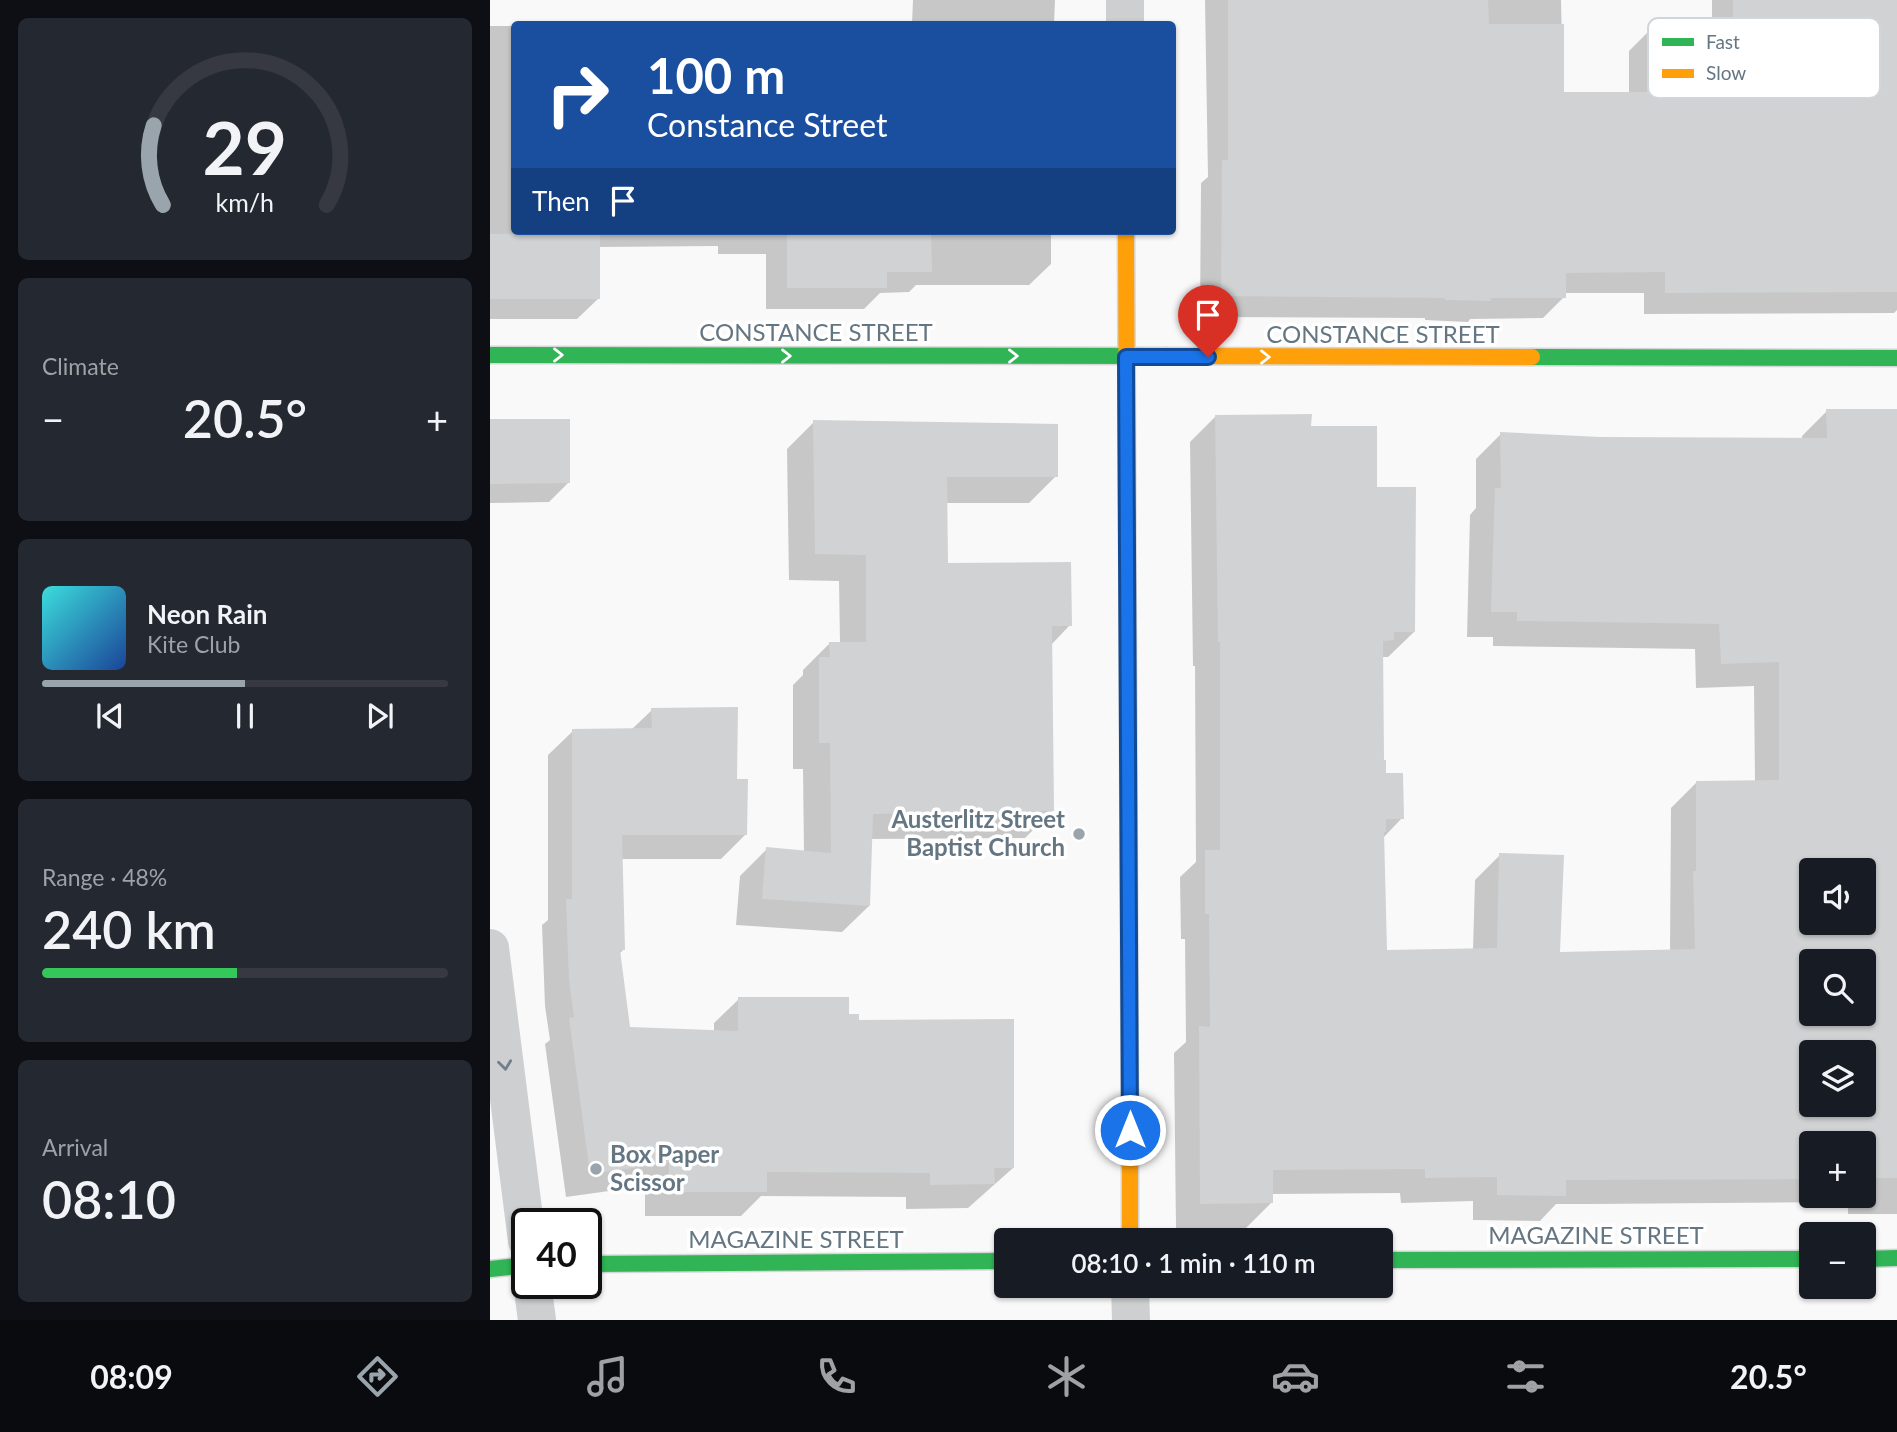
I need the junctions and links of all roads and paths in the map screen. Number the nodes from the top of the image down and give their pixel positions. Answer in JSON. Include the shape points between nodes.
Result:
{"nodes":[{"id":1,"x":1125,"y":0,"type":"edge"},
{"id":2,"x":1125,"y":21,"type":"edge"},
{"id":3,"x":1125,"y":235,"type":"edge"},
{"id":4,"x":490,"y":355,"type":"edge"},
{"id":5,"x":1126,"y":357,"type":"junction"},
{"id":6,"x":1897,"y":358,"type":"edge"},
{"id":7,"x":490,"y":948,"type":"edge"},
{"id":8,"x":523,"y":1208,"type":"edge"},
{"id":9,"x":1130,"y":1228,"type":"edge"},
{"id":10,"x":1897,"y":1258,"type":"edge"},
{"id":11,"x":1799,"y":1259,"type":"edge"},
{"id":12,"x":1876,"y":1259,"type":"edge"},
{"id":13,"x":1393,"y":1260,"type":"edge"},
{"id":14,"x":994,"y":1261,"type":"edge"},
{"id":15,"x":602,"y":1264,"type":"edge"},
{"id":16,"x":511,"y":1267,"type":"edge"},
{"id":17,"x":490,"y":1269,"type":"edge"},
{"id":18,"x":1130,"y":1298,"type":"edge"},
{"id":19,"x":534,"y":1299,"type":"edge"},
{"id":20,"x":537,"y":1320,"type":"edge"},
{"id":21,"x":1131,"y":1320,"type":"edge"}],
"edges":[{"from":1,"to":2,"type":"street"},
{"from":3,"to":5,"type":"street"},
{"from":4,"to":5,"type":"street","name":"CONSTANCE STREET","one_way":true},
{"from":5,"to":6,"type":"street","name":"CONSTANCE STREET","one_way":true},
{"from":5,"to":9,"type":"street"},
{"from":7,"to":8,"type":"street","one_way":true},
{"from":10,"to":12,"type":"street"},
{"from":11,"to":13,"type":"street","name":"MAGAZINE STREET"},
{"from":14,"to":15,"type":"street","name":"MAGAZINE STREET"},
{"from":16,"to":17,"type":"street"},
{"from":18,"to":21,"type":"street"},
{"from":19,"to":20,"type":"street"}]}
